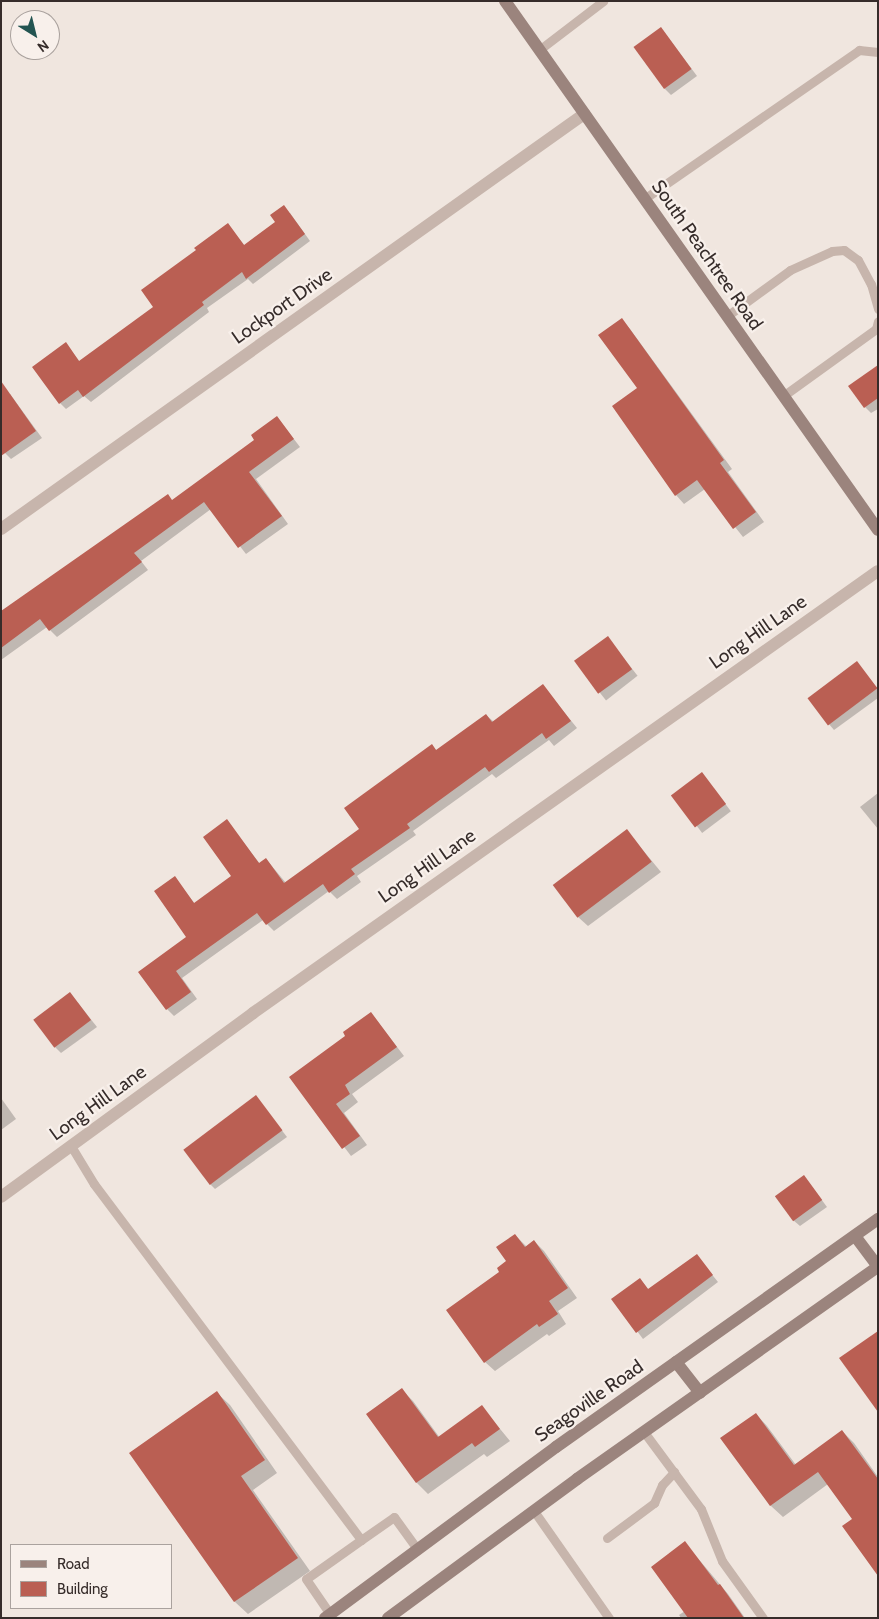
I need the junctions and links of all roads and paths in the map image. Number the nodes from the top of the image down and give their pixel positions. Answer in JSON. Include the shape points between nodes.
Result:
{"nodes":[{"id":1,"x":505,"y":1,"type":"edge"},
{"id":2,"x":603,"y":1,"type":"edge"},
{"id":3,"x":593,"y":5,"type":"edge"},
{"id":4,"x":539,"y":50,"type":"junction"},
{"id":5,"x":878,"y":52,"type":"edge"},
{"id":6,"x":584,"y":114,"type":"junction"},
{"id":7,"x":644,"y":200,"type":"junction"},
{"id":8,"x":878,"y":309,"type":"edge"},
{"id":9,"x":727,"y":316,"type":"junction"},
{"id":10,"x":878,"y":321,"type":"edge"},
{"id":11,"x":783,"y":396,"type":"junction"},
{"id":12,"x":1,"y":529,"type":"edge"},
{"id":13,"x":878,"y":530,"type":"edge"},
{"id":14,"x":878,"y":571,"type":"edge"},
{"id":15,"x":70,"y":1146,"type":"junction"},
{"id":16,"x":1,"y":1196,"type":"edge"},
{"id":17,"x":878,"y":1219,"type":"edge"},
{"id":18,"x":855,"y":1236,"type":"junction"},
{"id":19,"x":878,"y":1267,"type":"edge"},
{"id":20,"x":676,"y":1362,"type":"junction"},
{"id":21,"x":700,"y":1393,"type":"junction"},
{"id":22,"x":644,"y":1432,"type":"junction"},
{"id":23,"x":674,"y":1472,"type":"junction"},
{"id":24,"x":534,"y":1511,"type":"junction"},
{"id":25,"x":607,"y":1538,"type":"dead end"},
{"id":26,"x":361,"y":1540,"type":"junction"},
{"id":27,"x":417,"y":1549,"type":"junction"},
{"id":28,"x":327,"y":1616,"type":"edge"},
{"id":29,"x":388,"y":1618,"type":"edge"},
{"id":30,"x":609,"y":1618,"type":"edge"},
{"id":31,"x":763,"y":1618,"type":"edge"}],
"edges":[{"from":1,"to":4,"type":"main road","name":"South Peachtree Road"},
{"from":2,"to":3,"type":"lane"},
{"from":3,"to":4,"type":"lane"},
{"from":4,"to":6,"type":"main road","name":"South Peachtree Road"},
{"from":5,"to":7,"type":"lane","via":[[859,50]]},
{"from":6,"to":7,"type":"main road","name":"South Peachtree Road"},
{"from":6,"to":12,"type":"street","name":"Lockport Drive"},
{"from":7,"to":9,"type":"main road","name":"South Peachtree Road"},
{"from":8,"to":9,"type":"lane","via":[[858,260],[844,250],[832,251],[790,270]]},
{"from":9,"to":11,"type":"main road","name":"South Peachtree Road"},
{"from":10,"to":11,"type":"lane","via":[[876,329]]},
{"from":11,"to":13,"type":"main road","name":"South Peachtree Road"},
{"from":14,"to":15,"type":"street","name":"Long Hill Lane","via":[[269,1001]]},
{"from":15,"to":16,"type":"street","name":"Long Hill Lane"},
{"from":15,"to":26,"type":"lane","via":[[94,1184]]},
{"from":17,"to":18,"type":"main road","name":"Seagoville Road"},
{"from":18,"to":19,"type":"main road"},
{"from":18,"to":20,"type":"main road","name":"Seagoville Road"},
{"from":19,"to":21,"type":"main road"},
{"from":20,"to":21,"type":"main road"},
{"from":20,"to":27,"type":"main road","name":"Seagoville Road"},
{"from":21,"to":22,"type":"main road"},
{"from":22,"to":23,"type":"lane"},
{"from":22,"to":24,"type":"main road"},
{"from":23,"to":25,"type":"lane","via":[[654,1503]]},
{"from":23,"to":31,"type":"lane","via":[[701,1509],[722,1560]]},
{"from":24,"to":29,"type":"main road"},
{"from":24,"to":30,"type":"lane"},
{"from":26,"to":27,"type":"lane","via":[[394,1517]]},
{"from":26,"to":28,"type":"lane","via":[[306,1579]]},
{"from":27,"to":28,"type":"main road","name":"Seagoville Road"}]}
